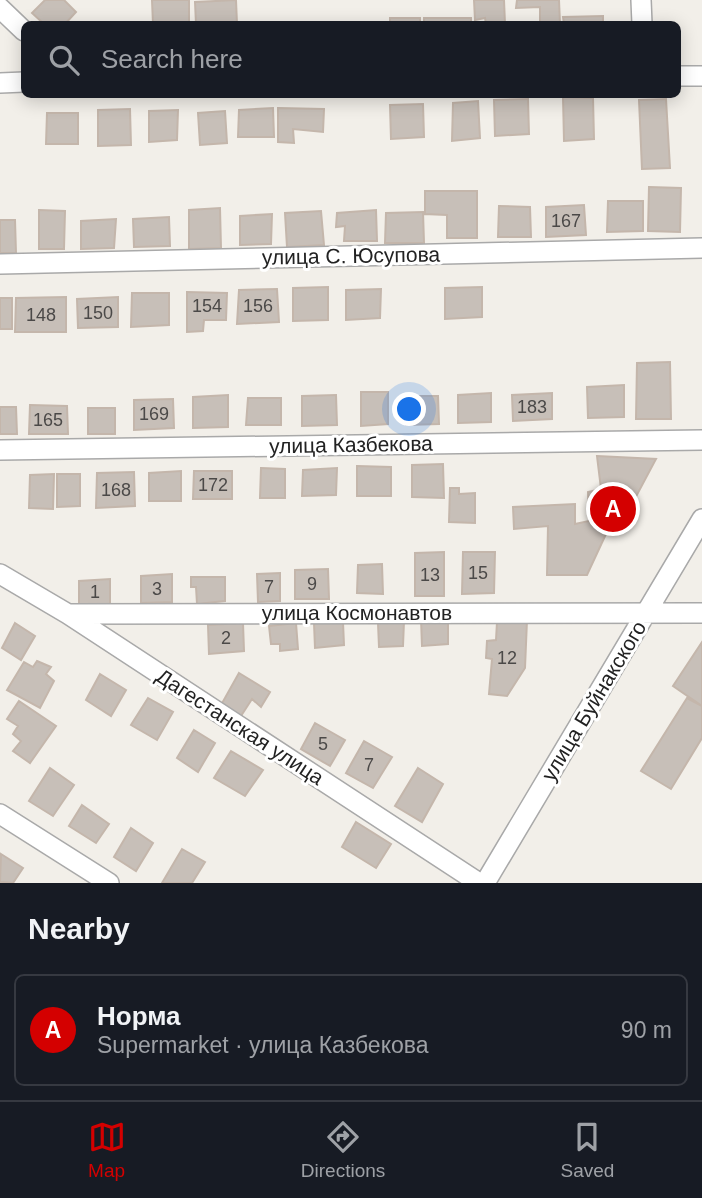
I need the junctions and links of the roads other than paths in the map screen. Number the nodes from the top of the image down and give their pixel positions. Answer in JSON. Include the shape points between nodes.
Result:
{"nodes":[{"id":1,"x":641,"y":0,"type":"edge"},
{"id":2,"x":0,"y":8,"type":"edge"},
{"id":3,"x":642,"y":21,"type":"edge"},
{"id":4,"x":21,"y":28,"type":"edge"},
{"id":5,"x":681,"y":76,"type":"edge"},
{"id":6,"x":702,"y":76,"type":"edge"},
{"id":7,"x":21,"y":82,"type":"edge"},
{"id":8,"x":0,"y":83,"type":"edge"},
{"id":9,"x":702,"y":248,"type":"edge"},
{"id":10,"x":0,"y":264,"type":"edge"},
{"id":11,"x":702,"y":440,"type":"edge"},
{"id":12,"x":0,"y":450,"type":"edge"},
{"id":13,"x":702,"y":519,"type":"edge"},
{"id":14,"x":0,"y":574,"type":"edge"},
{"id":15,"x":647,"y":613,"type":"junction"},
{"id":16,"x":702,"y":613,"type":"edge"},
{"id":17,"x":68,"y":614,"type":"junction"},
{"id":18,"x":0,"y":814,"type":"edge"},
{"id":19,"x":109,"y":883,"type":"edge"},
{"id":20,"x":479,"y":883,"type":"edge"},
{"id":21,"x":485,"y":883,"type":"edge"}],
"edges":[{"from":1,"to":3,"type":"street"},
{"from":2,"to":4,"type":"street"},
{"from":5,"to":6,"type":"street"},
{"from":7,"to":8,"type":"street"},
{"from":9,"to":10,"type":"street","name":"улица С. Юсупова"},
{"from":11,"to":12,"type":"street","name":"улица Казбекова"},
{"from":13,"to":15,"type":"street","name":"улица Буйнакского"},
{"from":14,"to":17,"type":"street","name":"Дагестанская улица"},
{"from":15,"to":16,"type":"street","name":"улица Космонавтов"},
{"from":15,"to":17,"type":"street","name":"улица Космонавтов"},
{"from":15,"to":21,"type":"street","name":"улица Буйнакского"},
{"from":17,"to":20,"type":"street","name":"Дагестанская улица"},
{"from":18,"to":19,"type":"street"}]}
